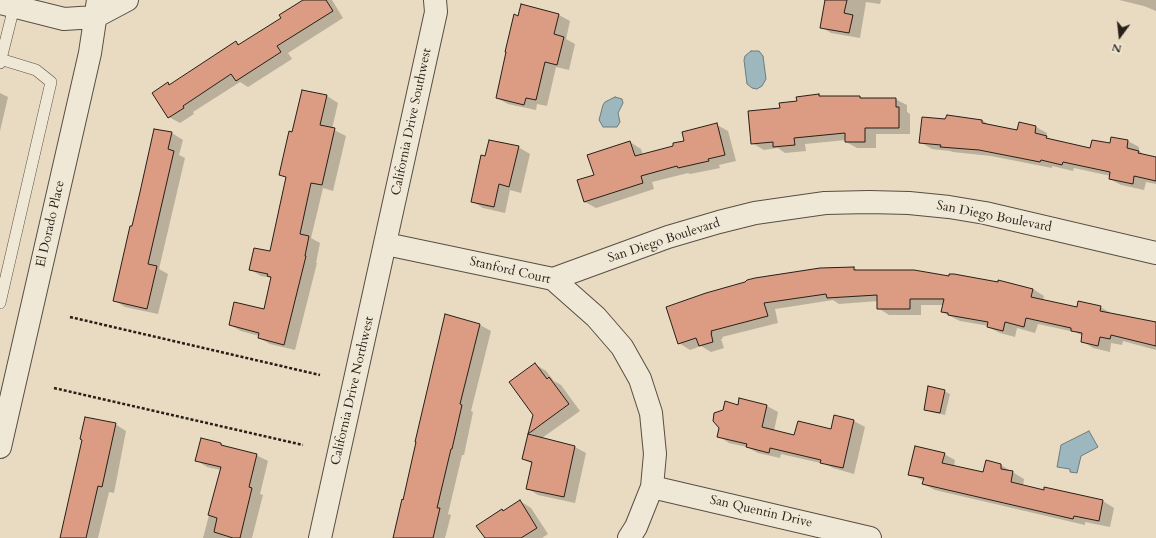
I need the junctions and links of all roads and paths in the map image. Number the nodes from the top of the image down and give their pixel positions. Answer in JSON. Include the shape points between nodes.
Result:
{"nodes":[{"id":1,"x":127,"y":0,"type":"edge"},
{"id":2,"x":434,"y":0,"type":"edge"},
{"id":3,"x":7,"y":5,"type":"edge"},
{"id":4,"x":97,"y":9,"type":"edge"},
{"id":5,"x":0,"y":61,"type":"edge"},
{"id":6,"x":386,"y":244,"type":"junction"},
{"id":7,"x":1156,"y":253,"type":"edge"},
{"id":8,"x":4,"y":265,"type":"edge"},
{"id":9,"x":553,"y":279,"type":"junction"},
{"id":10,"x":0,"y":302,"type":"edge"},
{"id":11,"x":70,"y":317,"type":"dead end"},
{"id":12,"x":320,"y":375,"type":"dead end"},
{"id":13,"x":54,"y":388,"type":"dead end"},
{"id":14,"x":303,"y":445,"type":"dead end"},
{"id":15,"x":0,"y":447,"type":"edge"},
{"id":16,"x":652,"y":487,"type":"junction"},
{"id":17,"x":320,"y":538,"type":"edge"},
{"id":18,"x":628,"y":538,"type":"edge"},
{"id":19,"x":870,"y":538,"type":"edge"}],
"edges":[{"from":1,"to":4,"type":"street"},
{"from":2,"to":6,"type":"street","name":"California Drive Southwest","via":[[436,12]]},
{"from":3,"to":4,"type":"street","via":[[64,19]]},
{"from":3,"to":5,"type":"lane"},
{"from":4,"to":15,"type":"street","name":"El Dorado Place","via":[[90,53]]},
{"from":5,"to":8,"type":"lane","via":[[36,70],[51,82]]},
{"from":6,"to":9,"type":"street","name":"Stanford Court"},
{"from":6,"to":17,"type":"street","name":"California Drive Northwest"},
{"from":7,"to":9,"type":"street","name":"San Diego Boulevard","via":[[949,207],[909,203],[825,203],[755,213],[719,222],[668,237]]},
{"from":8,"to":10,"type":"lane"},
{"from":9,"to":16,"type":"street","name":"Stanford Court","via":[[596,317],[622,348],[640,379],[651,413],[655,454]]},
{"from":11,"to":12,"type":"path"},
{"from":13,"to":14,"type":"path"},
{"from":16,"to":18,"type":"street","name":"Stanford Court","via":[[636,527]]},
{"from":16,"to":19,"type":"street","name":"San Quentin Drive"}]}
